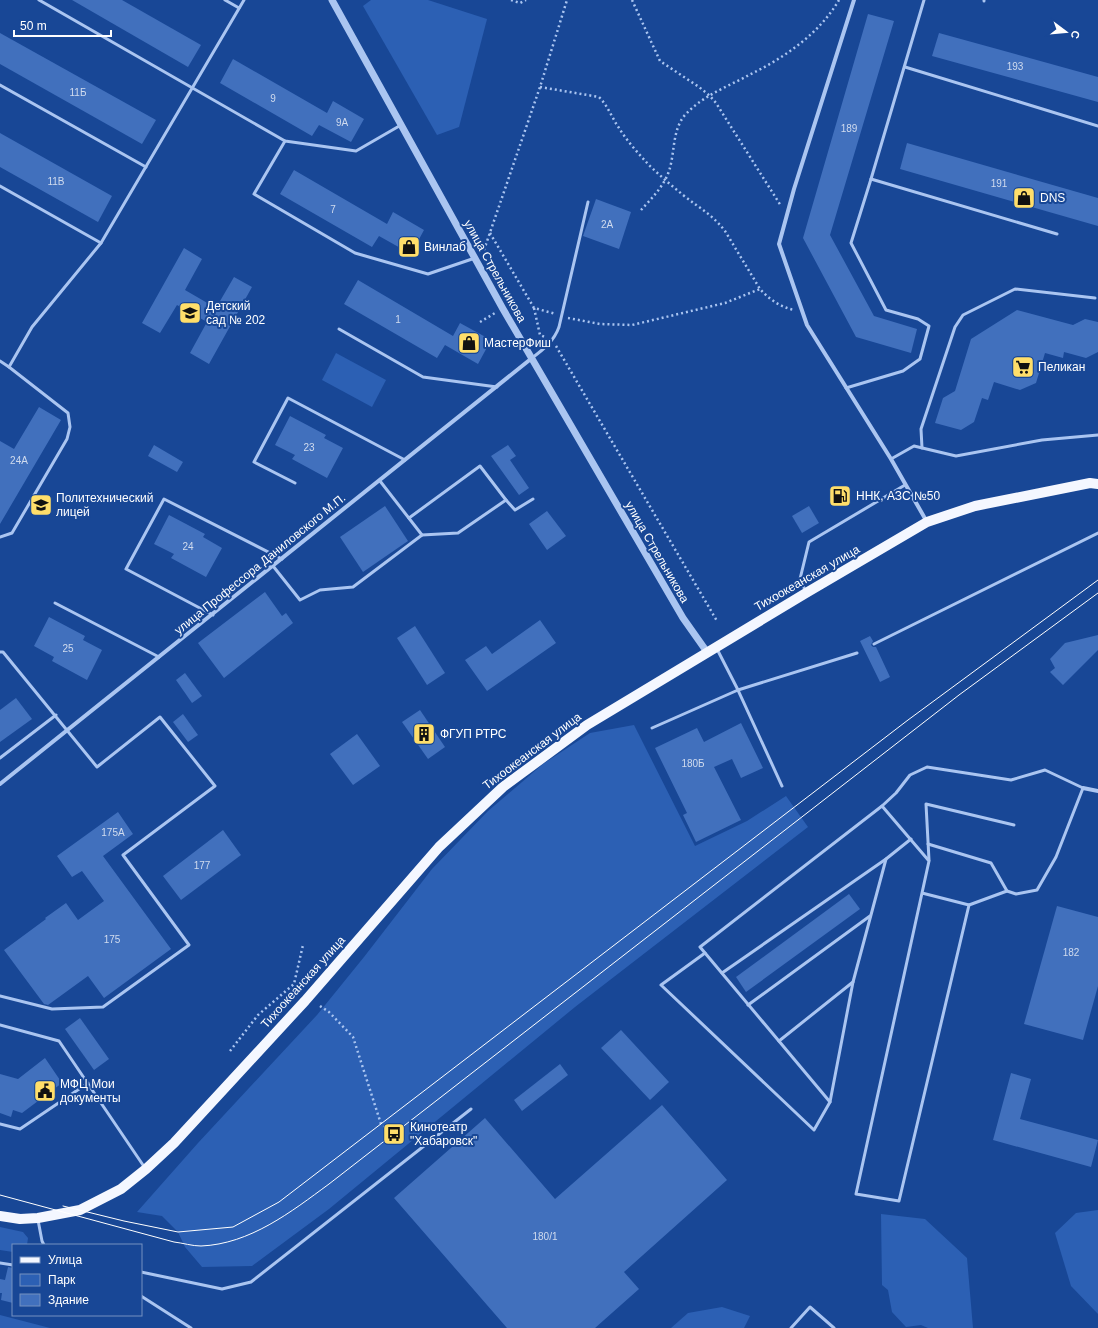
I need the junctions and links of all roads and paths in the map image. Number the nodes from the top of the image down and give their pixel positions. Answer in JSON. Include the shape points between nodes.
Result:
{"nodes":[{"id":1,"x":39,"y":0,"type":"edge"},
{"id":2,"x":225,"y":0,"type":"edge"},
{"id":3,"x":244,"y":0,"type":"edge"},
{"id":4,"x":332,"y":0,"type":"edge"},
{"id":5,"x":510,"y":0,"type":"edge"},
{"id":6,"x":526,"y":0,"type":"edge"},
{"id":7,"x":567,"y":0,"type":"edge"},
{"id":8,"x":632,"y":0,"type":"edge"},
{"id":9,"x":839,"y":0,"type":"edge"},
{"id":10,"x":854,"y":0,"type":"edge"},
{"id":11,"x":924,"y":0,"type":"edge"},
{"id":12,"x":239,"y":8,"type":"junction"},
{"id":13,"x":904,"y":67,"type":"junction"},
{"id":14,"x":0,"y":85,"type":"edge"},
{"id":15,"x":540,"y":87,"type":"junction"},
{"id":16,"x":192,"y":88,"type":"junction"},
{"id":17,"x":710,"y":96,"type":"junction"},
{"id":18,"x":401,"y":125,"type":"junction"},
{"id":19,"x":1098,"y":126,"type":"edge"},
{"id":20,"x":285,"y":141,"type":"junction"},
{"id":21,"x":146,"y":167,"type":"junction"},
{"id":22,"x":871,"y":179,"type":"junction"},
{"id":23,"x":666,"y":180,"type":"junction"},
{"id":24,"x":0,"y":186,"type":"edge"},
{"id":25,"x":588,"y":202,"type":"dead end"},
{"id":26,"x":641,"y":210,"type":"dead end"},
{"id":27,"x":786,"y":215,"type":"junction"},
{"id":28,"x":490,"y":233,"type":"junction"},
{"id":29,"x":1057,"y":234,"type":"dead end"},
{"id":30,"x":101,"y":243,"type":"junction"},
{"id":31,"x":484,"y":250,"type":"dead end"},
{"id":32,"x":474,"y":258,"type":"junction"},
{"id":33,"x":760,"y":289,"type":"junction"},
{"id":34,"x":1095,"y":298,"type":"dead end"},
{"id":35,"x":534,"y":308,"type":"junction"},
{"id":36,"x":503,"y":309,"type":"junction"},
{"id":37,"x":802,"y":312,"type":"junction"},
{"id":38,"x":562,"y":316,"type":"junction"},
{"id":39,"x":480,"y":322,"type":"dead end"},
{"id":40,"x":339,"y":329,"type":"dead end"},
{"id":41,"x":552,"y":340,"type":"junction"},
{"id":42,"x":532,"y":358,"type":"junction"},
{"id":43,"x":0,"y":362,"type":"edge"},
{"id":44,"x":9,"y":367,"type":"junction"},
{"id":45,"x":497,"y":387,"type":"junction"},
{"id":46,"x":846,"y":388,"type":"junction"},
{"id":47,"x":1098,"y":436,"type":"edge"},
{"id":48,"x":922,"y":448,"type":"junction"},
{"id":49,"x":891,"y":459,"type":"junction"},
{"id":50,"x":405,"y":460,"type":"junction"},
{"id":51,"x":380,"y":481,"type":"junction"},
{"id":52,"x":295,"y":482,"type":"dead end"},
{"id":53,"x":905,"y":485,"type":"junction"},
{"id":54,"x":1094,"y":485,"type":"edge"},
{"id":55,"x":533,"y":499,"type":"dead end"},
{"id":56,"x":506,"y":500,"type":"junction"},
{"id":57,"x":409,"y":518,"type":"junction"},
{"id":58,"x":927,"y":522,"type":"junction"},
{"id":59,"x":1098,"y":533,"type":"edge"},
{"id":60,"x":422,"y":535,"type":"junction"},
{"id":61,"x":0,"y":537,"type":"edge"},
{"id":62,"x":282,"y":559,"type":"junction"},
{"id":63,"x":273,"y":566,"type":"junction"},
{"id":64,"x":806,"y":593,"type":"junction"},
{"id":65,"x":55,"y":603,"type":"dead end"},
{"id":66,"x":212,"y":615,"type":"junction"},
{"id":67,"x":717,"y":621,"type":"dead end"},
{"id":68,"x":874,"y":644,"type":"dead end"},
{"id":69,"x":712,"y":650,"type":"junction"},
{"id":70,"x":0,"y":652,"type":"edge"},
{"id":71,"x":857,"y":653,"type":"dead end"},
{"id":72,"x":159,"y":657,"type":"junction"},
{"id":73,"x":738,"y":690,"type":"junction"},
{"id":74,"x":56,"y":716,"type":"junction"},
{"id":75,"x":652,"y":728,"type":"dead end"},
{"id":76,"x":68,"y":730,"type":"junction"},
{"id":77,"x":0,"y":758,"type":"edge"},
{"id":78,"x":0,"y":784,"type":"edge"},
{"id":79,"x":782,"y":786,"type":"dead end"},
{"id":80,"x":1083,"y":788,"type":"junction"},
{"id":81,"x":1098,"y":792,"type":"edge"},
{"id":82,"x":882,"y":806,"type":"junction"},
{"id":83,"x":1014,"y":825,"type":"dead end"},
{"id":84,"x":911,"y":839,"type":"junction"},
{"id":85,"x":928,"y":844,"type":"junction"},
{"id":86,"x":886,"y":859,"type":"junction"},
{"id":87,"x":929,"y":861,"type":"junction"},
{"id":88,"x":1007,"y":891,"type":"junction"},
{"id":89,"x":922,"y":893,"type":"junction"},
{"id":90,"x":969,"y":905,"type":"junction"},
{"id":91,"x":870,"y":916,"type":"junction"},
{"id":92,"x":303,"y":945,"type":"dead end"},
{"id":93,"x":705,"y":953,"type":"junction"},
{"id":94,"x":722,"y":973,"type":"junction"},
{"id":95,"x":853,"y":982,"type":"junction"},
{"id":96,"x":0,"y":996,"type":"edge"},
{"id":97,"x":748,"y":1005,"type":"junction"},
{"id":98,"x":320,"y":1006,"type":"dead end"},
{"id":99,"x":0,"y":1025,"type":"edge"},
{"id":100,"x":779,"y":1041,"type":"junction"},
{"id":101,"x":230,"y":1051,"type":"dead end"},
{"id":102,"x":88,"y":1083,"type":"junction"},
{"id":103,"x":830,"y":1102,"type":"junction"},
{"id":104,"x":471,"y":1109,"type":"dead end"},
{"id":105,"x":0,"y":1124,"type":"edge"},
{"id":106,"x":394,"y":1134,"type":"dead end"},
{"id":107,"x":146,"y":1169,"type":"junction"},
{"id":108,"x":0,"y":1216,"type":"edge"},
{"id":109,"x":38,"y":1218,"type":"junction"},
{"id":110,"x":43,"y":1244,"type":"edge"},
{"id":111,"x":0,"y":1262,"type":"edge"},
{"id":112,"x":12,"y":1265,"type":"edge"},
{"id":113,"x":142,"y":1272,"type":"edge"},
{"id":114,"x":142,"y":1297,"type":"edge"},
{"id":115,"x":191,"y":1328,"type":"edge"},
{"id":116,"x":791,"y":1328,"type":"edge"},
{"id":117,"x":834,"y":1328,"type":"edge"}],
"edges":[{"from":1,"to":16,"type":"lane"},
{"from":2,"to":12,"type":"lane"},
{"from":3,"to":12,"type":"lane"},
{"from":4,"to":18,"type":"street","name":"улица Стрельникова"},
{"from":5,"to":6,"type":"path","via":[[520,3]]},
{"from":7,"to":15,"type":"path"},
{"from":8,"to":17,"type":"path","via":[[660,61]]},
{"from":9,"to":17,"type":"path","via":[[816,29],[782,58]]},
{"from":10,"to":27,"type":"street"},
{"from":11,"to":13,"type":"lane"},
{"from":12,"to":16,"type":"lane"},
{"from":13,"to":19,"type":"lane"},
{"from":13,"to":22,"type":"lane"},
{"from":14,"to":21,"type":"lane"},
{"from":15,"to":23,"type":"path","via":[[599,97],[606,103],[628,141]]},
{"from":15,"to":28,"type":"path"},
{"from":16,"to":20,"type":"lane"},
{"from":16,"to":21,"type":"lane"},
{"from":17,"to":23,"type":"path","via":[[684,117],[678,128]]},
{"from":17,"to":27,"type":"path"},
{"from":18,"to":20,"type":"lane","via":[[356,151]]},
{"from":18,"to":32,"type":"street","name":"улица Стрельникова"},
{"from":20,"to":32,"type":"lane","via":[[254,194],[355,253],[428,274]]},
{"from":21,"to":30,"type":"lane"},
{"from":22,"to":29,"type":"lane"},
{"from":22,"to":46,"type":"lane","via":[[851,243],[886,310],[918,319],[929,326],[920,359],[903,371]]},
{"from":23,"to":26,"type":"path"},
{"from":23,"to":33,"type":"path","via":[[718,223]]},
{"from":24,"to":30,"type":"lane"},
{"from":25,"to":38,"type":"lane"},
{"from":27,"to":37,"type":"street","via":[[779,244]]},
{"from":28,"to":31,"type":"path"},
{"from":28,"to":35,"type":"path"},
{"from":30,"to":44,"type":"lane","via":[[32,327]]},
{"from":32,"to":36,"type":"street","name":"улица Стрельникова"},
{"from":33,"to":37,"type":"path","via":[[780,305]]},
{"from":33,"to":38,"type":"path","via":[[725,303],[632,325],[600,324]]},
{"from":34,"to":48,"type":"lane","via":[[1015,289],[963,315],[955,327],[920,429]]},
{"from":35,"to":38,"type":"path"},
{"from":35,"to":41,"type":"path","via":[[540,335]]},
{"from":36,"to":39,"type":"path"},
{"from":36,"to":42,"type":"street","name":"улица Стрельникова"},
{"from":37,"to":46,"type":"street"},
{"from":38,"to":41,"type":"lane"},
{"from":40,"to":45,"type":"lane","via":[[423,377]]},
{"from":41,"to":42,"type":"lane"},
{"from":41,"to":67,"type":"path"},
{"from":42,"to":45,"type":"street","name":"улица Профессора Даниловского М.П."},
{"from":42,"to":69,"type":"street","name":"улица Стрельникова","via":[[683,618]]},
{"from":43,"to":44,"type":"lane"},
{"from":44,"to":61,"type":"lane","via":[[68,413],[70,427],[67,439],[12,533]]},
{"from":45,"to":50,"type":"street","name":"улица Профессора Даниловского М.П."},
{"from":46,"to":49,"type":"street"},
{"from":47,"to":48,"type":"lane","via":[[1042,440],[956,456]]},
{"from":48,"to":49,"type":"lane","via":[[914,446]]},
{"from":49,"to":53,"type":"street"},
{"from":50,"to":51,"type":"street","name":"улица Профессора Даниловского М.П."},
{"from":50,"to":52,"type":"lane","via":[[288,398],[254,462]]},
{"from":51,"to":57,"type":"lane"},
{"from":51,"to":62,"type":"street","name":"улица Профессора Даниловского М.П."},
{"from":53,"to":58,"type":"street"},
{"from":53,"to":64,"type":"lane","via":[[809,542],[800,579]]},
{"from":54,"to":58,"type":"main road","name":"Тихоокеанская улица","via":[[975,506]]},
{"from":55,"to":56,"type":"lane","via":[[515,510]]},
{"from":56,"to":57,"type":"lane","via":[[480,466]]},
{"from":56,"to":60,"type":"lane","via":[[458,533]]},
{"from":57,"to":60,"type":"lane"},
{"from":58,"to":64,"type":"main road","name":"Тихоокеанская улица"},
{"from":59,"to":68,"type":"lane"},
{"from":60,"to":63,"type":"lane","via":[[353,587],[320,590],[300,600]]},
{"from":62,"to":63,"type":"street","name":"улица Профессора Даниловского М.П."},
{"from":62,"to":66,"type":"lane","via":[[164,499],[126,569]]},
{"from":63,"to":66,"type":"street","name":"улица Профессора Даниловского М.П."},
{"from":64,"to":69,"type":"main road","name":"Тихоокеанская улица"},
{"from":65,"to":72,"type":"lane"},
{"from":66,"to":72,"type":"street","name":"улица Профессора Даниловского М.П."},
{"from":69,"to":73,"type":"lane"},
{"from":69,"to":107,"type":"main road","name":"Тихоокеанская улица","via":[[587,725],[503,787],[439,847],[305,1001],[174,1143]]},
{"from":70,"to":74,"type":"lane","via":[[3,652]]},
{"from":71,"to":73,"type":"lane"},
{"from":72,"to":76,"type":"street","name":"улица Профессора Даниловского М.П."},
{"from":73,"to":75,"type":"lane"},
{"from":73,"to":79,"type":"lane"},
{"from":74,"to":76,"type":"lane"},
{"from":74,"to":77,"type":"lane"},
{"from":76,"to":78,"type":"street","name":"улица Профессора Даниловского М.П."},
{"from":76,"to":96,"type":"lane","via":[[97,767],[160,717],[215,786],[123,855],[189,945],[103,1006],[52,1009]]},
{"from":80,"to":81,"type":"street"},
{"from":80,"to":82,"type":"lane","via":[[1046,770],[1011,780],[927,767],[910,775]]},
{"from":80,"to":88,"type":"lane","via":[[1056,857],[1037,890],[1016,894]]},
{"from":82,"to":84,"type":"lane"},
{"from":82,"to":93,"type":"lane","via":[[700,947]]},
{"from":83,"to":85,"type":"lane","via":[[926,804]]},
{"from":84,"to":86,"type":"lane"},
{"from":84,"to":87,"type":"lane"},
{"from":85,"to":87,"type":"lane"},
{"from":85,"to":88,"type":"lane","via":[[991,863]]},
{"from":86,"to":91,"type":"lane"},
{"from":86,"to":94,"type":"lane"},
{"from":87,"to":89,"type":"lane"},
{"from":88,"to":90,"type":"lane"},
{"from":89,"to":90,"type":"lane"},
{"from":89,"to":90,"type":"lane","via":[[856,1194],[899,1201]]},
{"from":91,"to":95,"type":"lane"},
{"from":91,"to":97,"type":"lane"},
{"from":92,"to":101,"type":"path","via":[[294,984],[258,1016]]},
{"from":93,"to":94,"type":"lane"},
{"from":93,"to":103,"type":"lane","via":[[661,985],[814,1130]]},
{"from":94,"to":97,"type":"lane"},
{"from":95,"to":100,"type":"lane"},
{"from":95,"to":103,"type":"lane"},
{"from":97,"to":100,"type":"lane"},
{"from":98,"to":106,"type":"path","via":[[354,1037],[381,1124]]},
{"from":99,"to":102,"type":"lane","via":[[59,1040]]},
{"from":100,"to":103,"type":"lane"},
{"from":102,"to":105,"type":"lane","via":[[20,1129]]},
{"from":102,"to":107,"type":"lane"},
{"from":104,"to":113,"type":"lane","via":[[251,1282],[222,1289]]},
{"from":107,"to":109,"type":"main road","name":"Тихоокеанская улица","via":[[121,1189],[94,1204],[80,1210]]},
{"from":108,"to":109,"type":"main road","name":"Тихоокеанская улица"},
{"from":109,"to":110,"type":"lane"},
{"from":111,"to":112,"type":"lane"},
{"from":114,"to":115,"type":"lane"},
{"from":116,"to":117,"type":"lane","via":[[810,1307]]}]}
